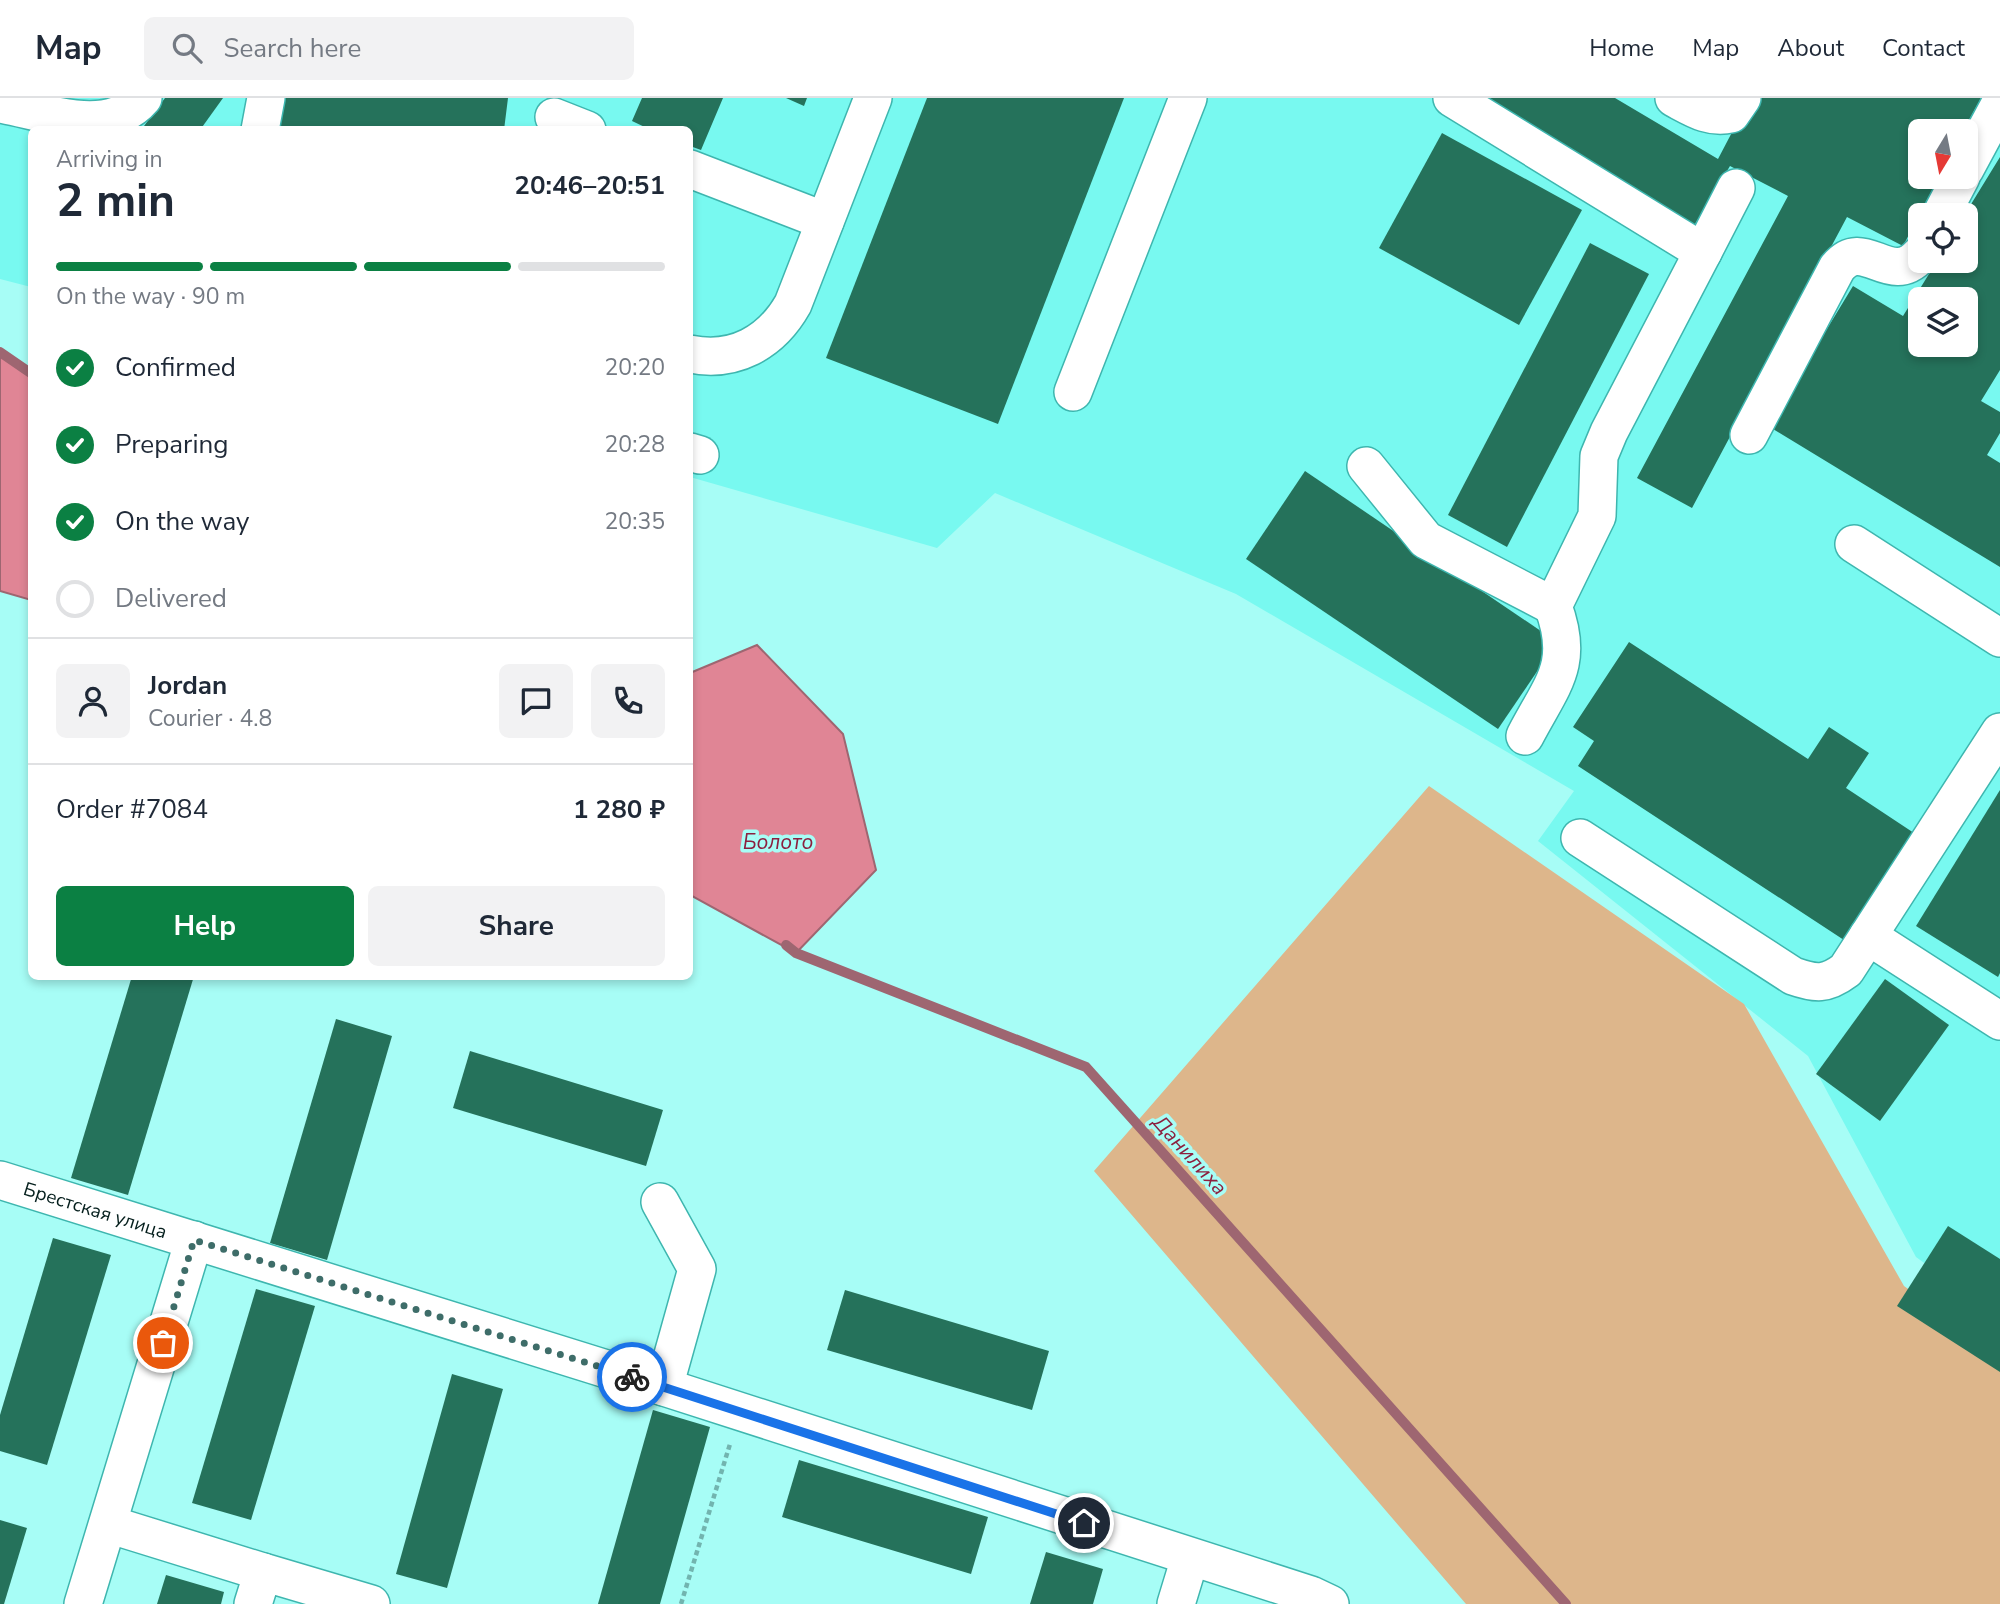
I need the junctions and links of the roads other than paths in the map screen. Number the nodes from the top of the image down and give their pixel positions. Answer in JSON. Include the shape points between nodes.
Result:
{"nodes":[{"id":1,"x":143,"y":98,"type":"edge"},
{"id":2,"x":266,"y":98,"type":"edge"},
{"id":3,"x":873,"y":98,"type":"edge"},
{"id":4,"x":1188,"y":98,"type":"edge"},
{"id":5,"x":1452,"y":98,"type":"edge"},
{"id":6,"x":1674,"y":98,"type":"edge"},
{"id":7,"x":1742,"y":98,"type":"edge"},
{"id":8,"x":0,"y":104,"type":"edge"},
{"id":9,"x":2000,"y":104,"type":"edge"},
{"id":10,"x":261,"y":126,"type":"edge"},
{"id":11,"x":1978,"y":145,"type":"edge"},
{"id":12,"x":693,"y":170,"type":"edge"},
{"id":13,"x":1737,"y":188,"type":"dead end"},
{"id":14,"x":825,"y":221,"type":"junction"},
{"id":15,"x":1703,"y":252,"type":"junction"},
{"id":16,"x":1908,"y":265,"type":"edge"},
{"id":17,"x":693,"y":355,"type":"edge"},
{"id":18,"x":1073,"y":392,"type":"dead end"},
{"id":19,"x":1748,"y":435,"type":"dead end"},
{"id":20,"x":1366,"y":466,"type":"dead end"},
{"id":21,"x":1854,"y":544,"type":"dead end"},
{"id":22,"x":1553,"y":606,"type":"junction"},
{"id":23,"x":2000,"y":638,"type":"edge"},
{"id":24,"x":2000,"y":732,"type":"edge"},
{"id":25,"x":1525,"y":736,"type":"dead end"},
{"id":26,"x":1580,"y":838,"type":"dead end"},
{"id":27,"x":1868,"y":936,"type":"junction"},
{"id":28,"x":2000,"y":1021,"type":"edge"},
{"id":29,"x":0,"y":1180,"type":"edge"},
{"id":30,"x":660,"y":1202,"type":"dead end"},
{"id":31,"x":194,"y":1240,"type":"junction"},
{"id":32,"x":664,"y":1387,"type":"junction"},
{"id":33,"x":108,"y":1524,"type":"junction"},
{"id":34,"x":1190,"y":1558,"type":"junction"},
{"id":35,"x":258,"y":1588,"type":"edge"},
{"id":36,"x":1320,"y":1600,"type":"edge"},
{"id":37,"x":83,"y":1604,"type":"edge"},
{"id":38,"x":371,"y":1604,"type":"edge"},
{"id":39,"x":1175,"y":1604,"type":"edge"}],
"edges":[{"from":1,"to":8,"type":"street","via":[[129,113],[107,121]]},
{"from":2,"to":10,"type":"street"},
{"from":3,"to":14,"type":"street"},
{"from":4,"to":18,"type":"street"},
{"from":5,"to":15,"type":"street"},
{"from":6,"to":7,"type":"street","via":[[1718,117],[1731,114]]},
{"from":9,"to":11,"type":"street"},
{"from":12,"to":14,"type":"street"},
{"from":13,"to":15,"type":"street"},
{"from":14,"to":17,"type":"street","via":[[780,327],[737,352],[712,359]]},
{"from":15,"to":22,"type":"street","via":[[1609,432],[1600,456],[1597,516]]},
{"from":16,"to":19,"type":"street","via":[[1901,268],[1856,255],[1846,257]]},
{"from":20,"to":22,"type":"street","via":[[1426,540]]},
{"from":21,"to":23,"type":"street"},
{"from":22,"to":25,"type":"street","via":[[1565,652]]},
{"from":24,"to":27,"type":"street"},
{"from":26,"to":27,"type":"street","via":[[1793,976],[1816,984],[1832,981],[1846,970]]},
{"from":27,"to":28,"type":"street"},
{"from":29,"to":31,"type":"street","name":"Брестская улица"},
{"from":30,"to":32,"type":"street","via":[[698,1269]]},
{"from":31,"to":32,"type":"street","name":"Брестская улица"},
{"from":31,"to":33,"type":"street"},
{"from":32,"to":34,"type":"street","name":"Брестская улица"},
{"from":33,"to":35,"type":"street"},
{"from":33,"to":37,"type":"street"},
{"from":34,"to":36,"type":"street","name":"Брестская улица"},
{"from":34,"to":39,"type":"street"},
{"from":35,"to":38,"type":"street"}]}
